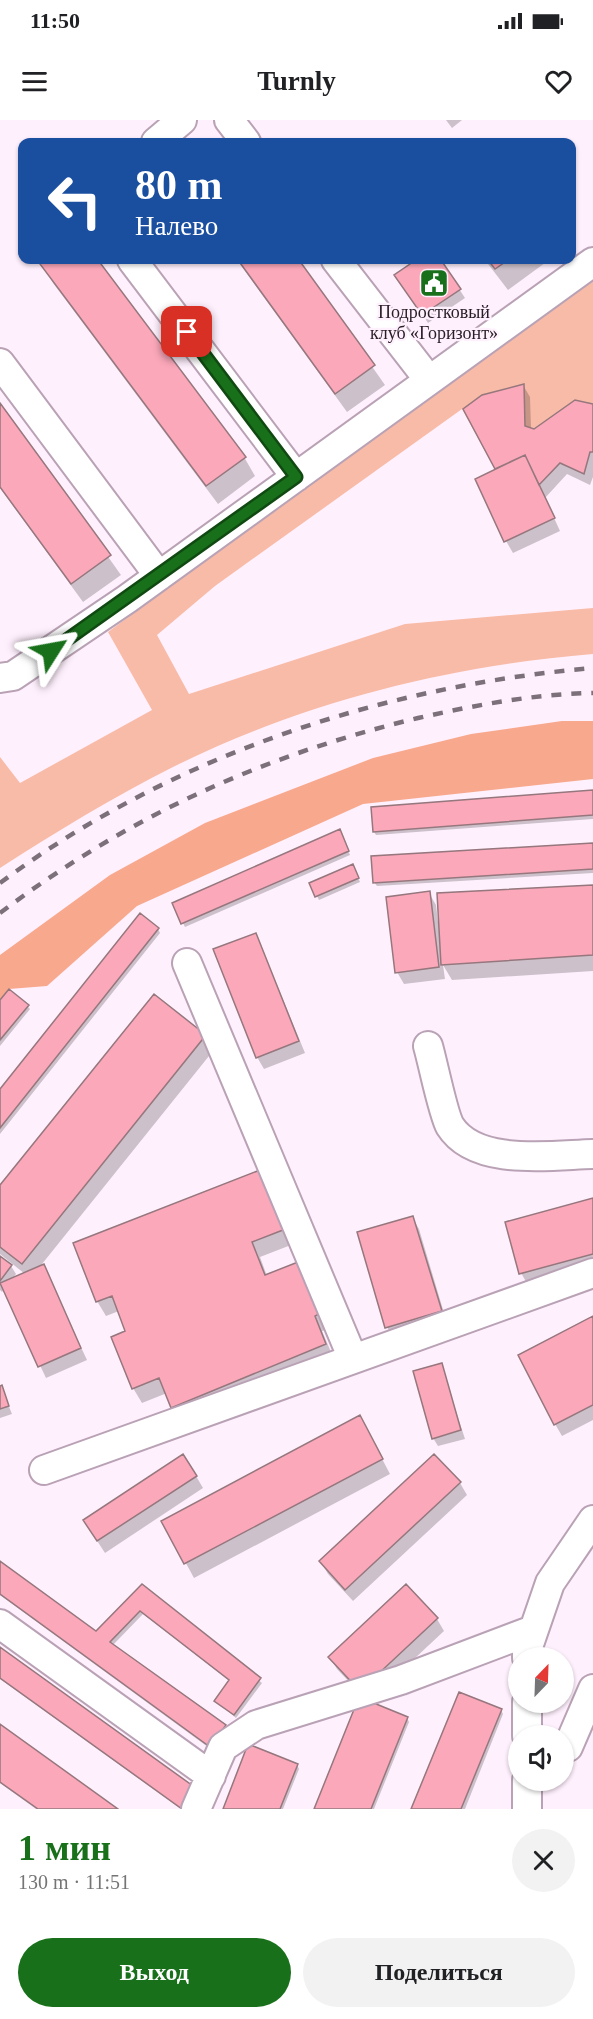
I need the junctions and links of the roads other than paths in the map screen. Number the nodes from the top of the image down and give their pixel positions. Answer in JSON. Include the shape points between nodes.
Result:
{"nodes":[{"id":1,"x":182,"y":120,"type":"edge"},
{"id":2,"x":229,"y":120,"type":"edge"},
{"id":3,"x":161,"y":138,"type":"edge"},
{"id":4,"x":243,"y":138,"type":"edge"},
{"id":5,"x":593,"y":262,"type":"edge"},
{"id":6,"x":135,"y":264,"type":"edge"},
{"id":7,"x":339,"y":264,"type":"edge"},
{"id":8,"x":0,"y":363,"type":"edge"},
{"id":9,"x":429,"y":380,"type":"junction"},
{"id":10,"x":296,"y":477,"type":"junction"},
{"id":11,"x":159,"y":576,"type":"junction"},
{"id":12,"x":7,"y":677,"type":"edge"},
{"id":13,"x":187,"y":963,"type":"dead end"},
{"id":14,"x":428,"y":1046,"type":"dead end"},
{"id":15,"x":593,"y":1154,"type":"edge"},
{"id":16,"x":593,"y":1273,"type":"edge"},
{"id":17,"x":353,"y":1359,"type":"junction"},
{"id":18,"x":44,"y":1470,"type":"dead end"},
{"id":19,"x":593,"y":1520,"type":"edge"},
{"id":20,"x":0,"y":1624,"type":"edge"},
{"id":21,"x":533,"y":1630,"type":"junction"},
{"id":22,"x":529,"y":1647,"type":"edge"},
{"id":23,"x":593,"y":1689,"type":"edge"},
{"id":24,"x":574,"y":1733,"type":"edge"},
{"id":25,"x":211,"y":1776,"type":"junction"},
{"id":26,"x":527,"y":1791,"type":"edge"},
{"id":27,"x":196,"y":1809,"type":"edge"},
{"id":28,"x":527,"y":1809,"type":"edge"}],
"edges":[{"from":1,"to":3,"type":"street"},
{"from":2,"to":4,"type":"street"},
{"from":5,"to":9,"type":"street"},
{"from":6,"to":10,"type":"street"},
{"from":7,"to":9,"type":"street"},
{"from":8,"to":11,"type":"street"},
{"from":9,"to":10,"type":"street"},
{"from":10,"to":11,"type":"street"},
{"from":11,"to":12,"type":"street"},
{"from":13,"to":17,"type":"street"},
{"from":14,"to":15,"type":"street","via":[[450,1126],[474,1147],[499,1156]]},
{"from":16,"to":17,"type":"street"},
{"from":17,"to":18,"type":"street"},
{"from":19,"to":21,"type":"street","via":[[549,1583]]},
{"from":20,"to":25,"type":"street"},
{"from":21,"to":22,"type":"street"},
{"from":21,"to":25,"type":"street","via":[[401,1680],[256,1725],[223,1747]]},
{"from":23,"to":24,"type":"street"},
{"from":25,"to":27,"type":"street"},
{"from":26,"to":28,"type":"street"}]}
